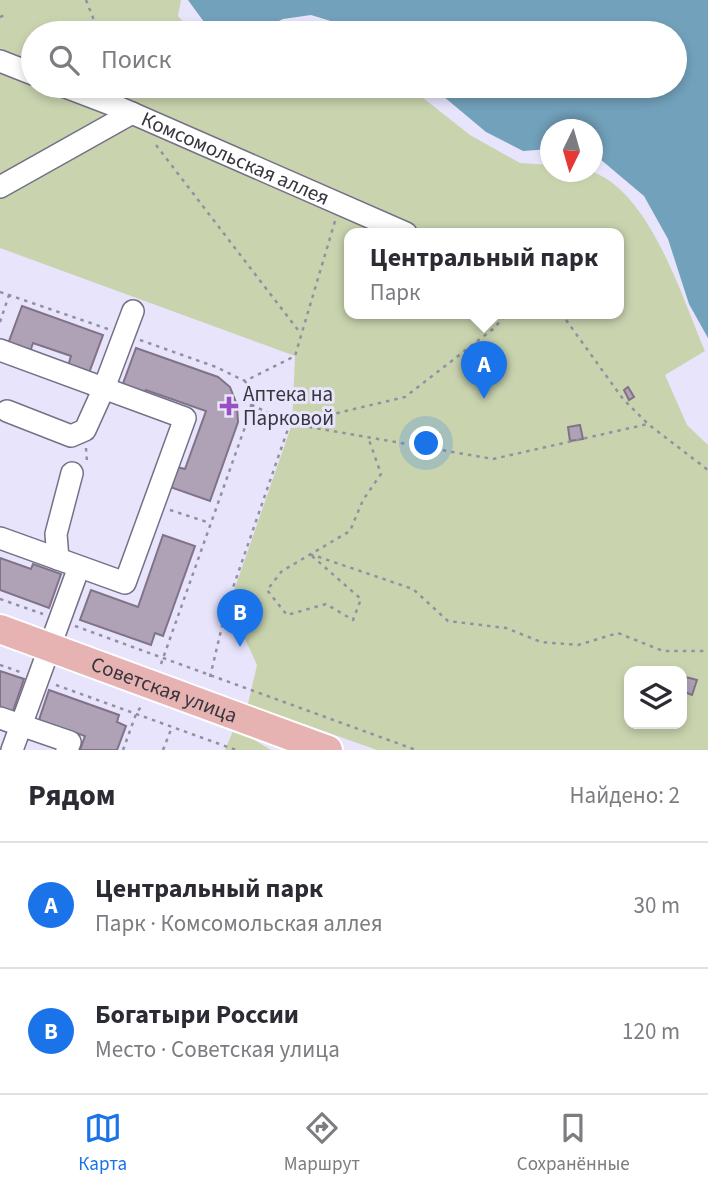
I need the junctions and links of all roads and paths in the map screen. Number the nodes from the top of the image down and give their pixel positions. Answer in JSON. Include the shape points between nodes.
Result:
{"nodes":[{"id":1,"x":86,"y":0,"type":"edge"},
{"id":2,"x":7,"y":14,"type":"dead end"},
{"id":3,"x":0,"y":17,"type":"edge"},
{"id":4,"x":94,"y":21,"type":"edge"},
{"id":5,"x":0,"y":61,"type":"edge"},
{"id":6,"x":21,"y":69,"type":"edge"},
{"id":7,"x":94,"y":98,"type":"edge"},
{"id":8,"x":132,"y":113,"type":"junction"},
{"id":9,"x":0,"y":187,"type":"edge"},
{"id":10,"x":340,"y":204,"type":"junction"},
{"id":11,"x":395,"y":228,"type":"edge"},
{"id":12,"x":9,"y":295,"type":"dead end"},
{"id":13,"x":133,"y":311,"type":"dead end"},
{"id":14,"x":502,"y":319,"type":"edge"},
{"id":15,"x":565,"y":319,"type":"edge"},
{"id":16,"x":0,"y":323,"type":"edge"},
{"id":17,"x":302,"y":334,"type":"junction"},
{"id":18,"x":0,"y":350,"type":"edge"},
{"id":19,"x":104,"y":388,"type":"junction"},
{"id":20,"x":253,"y":405,"type":"junction"},
{"id":21,"x":7,"y":411,"type":"dead end"},
{"id":22,"x":648,"y":424,"type":"junction"},
{"id":23,"x":368,"y":437,"type":"junction"},
{"id":24,"x":708,"y":470,"type":"edge"},
{"id":25,"x":72,"y":473,"type":"dead end"},
{"id":26,"x":153,"y":504,"type":"junction"},
{"id":27,"x":212,"y":523,"type":"junction"},
{"id":28,"x":0,"y":538,"type":"edge"},
{"id":29,"x":310,"y":554,"type":"junction"},
{"id":30,"x":58,"y":559,"type":"junction"},
{"id":31,"x":79,"y":566,"type":"junction"},
{"id":32,"x":0,"y":599,"type":"edge"},
{"id":33,"x":0,"y":629,"type":"edge"},
{"id":34,"x":56,"y":634,"type":"junction"},
{"id":35,"x":708,"y":651,"type":"edge"},
{"id":36,"x":163,"y":658,"type":"junction"},
{"id":37,"x":0,"y":665,"type":"edge"},
{"id":38,"x":210,"y":677,"type":"junction"},
{"id":39,"x":39,"y":679,"type":"junction"},
{"id":40,"x":153,"y":685,"type":"junction"},
{"id":41,"x":136,"y":714,"type":"junction"},
{"id":42,"x":0,"y":718,"type":"edge"},
{"id":43,"x":22,"y":726,"type":"junction"},
{"id":44,"x":172,"y":727,"type":"junction"},
{"id":45,"x":12,"y":750,"type":"edge"},
{"id":46,"x":67,"y":750,"type":"edge"},
{"id":47,"x":123,"y":750,"type":"edge"},
{"id":48,"x":163,"y":750,"type":"edge"},
{"id":49,"x":236,"y":750,"type":"edge"},
{"id":50,"x":328,"y":750,"type":"edge"},
{"id":51,"x":416,"y":750,"type":"edge"}],
"edges":[{"from":1,"to":4,"type":"path"},
{"from":2,"to":3,"type":"path"},
{"from":5,"to":6,"type":"street"},
{"from":7,"to":8,"type":"street","name":"Комсомольская аллея"},
{"from":8,"to":9,"type":"street"},
{"from":8,"to":10,"type":"street","name":"Комсомольская аллея"},
{"from":8,"to":17,"type":"path"},
{"from":10,"to":11,"type":"street","name":"Комсомольская аллея"},
{"from":10,"to":17,"type":"path"},
{"from":12,"to":16,"type":"path"},
{"from":13,"to":19,"type":"street"},
{"from":14,"to":23,"type":"path","via":[[405,397],[292,424]]},
{"from":15,"to":22,"type":"path","via":[[623,399]]},
{"from":17,"to":20,"type":"path","via":[[295,356],[245,381]]},
{"from":18,"to":19,"type":"street"},
{"from":19,"to":21,"type":"street","via":[[85,430],[71,436]]},
{"from":19,"to":26,"type":"street","via":[[185,418]]},
{"from":20,"to":27,"type":"path"},
{"from":20,"to":38,"type":"path","via":[[290,423],[227,605]]},
{"from":22,"to":23,"type":"path","via":[[493,459]]},
{"from":22,"to":24,"type":"path"},
{"from":23,"to":29,"type":"path","via":[[381,474],[350,531]]},
{"from":25,"to":30,"type":"street","via":[[55,534]]},
{"from":26,"to":27,"type":"path"},
{"from":26,"to":31,"type":"street","via":[[125,583]]},
{"from":27,"to":36,"type":"path"},
{"from":28,"to":30,"type":"street"},
{"from":29,"to":29,"type":"path","via":[[282,571],[267,590],[287,615],[326,604],[353,620],[361,599]]},
{"from":29,"to":35,"type":"path","via":[[413,589],[448,621],[506,628],[541,642],[578,645],[618,633],[663,652]]},
{"from":30,"to":31,"type":"street"},
{"from":31,"to":34,"type":"street"},
{"from":32,"to":34,"type":"path"},
{"from":33,"to":34,"type":"main road","name":"Советская улица"},
{"from":34,"to":36,"type":"path"},
{"from":34,"to":39,"type":"street"},
{"from":34,"to":40,"type":"main road","name":"Советская улица"},
{"from":36,"to":38,"type":"path"},
{"from":36,"to":40,"type":"path"},
{"from":37,"to":39,"type":"path"},
{"from":38,"to":51,"type":"path"},
{"from":39,"to":41,"type":"path"},
{"from":39,"to":43,"type":"street"},
{"from":40,"to":41,"type":"path"},
{"from":40,"to":50,"type":"main road","name":"Советская улица"},
{"from":41,"to":44,"type":"path"},
{"from":41,"to":47,"type":"path"},
{"from":42,"to":43,"type":"street"},
{"from":43,"to":45,"type":"street"},
{"from":43,"to":46,"type":"street","via":[[70,742]]},
{"from":44,"to":48,"type":"path"},
{"from":44,"to":49,"type":"path"}]}
